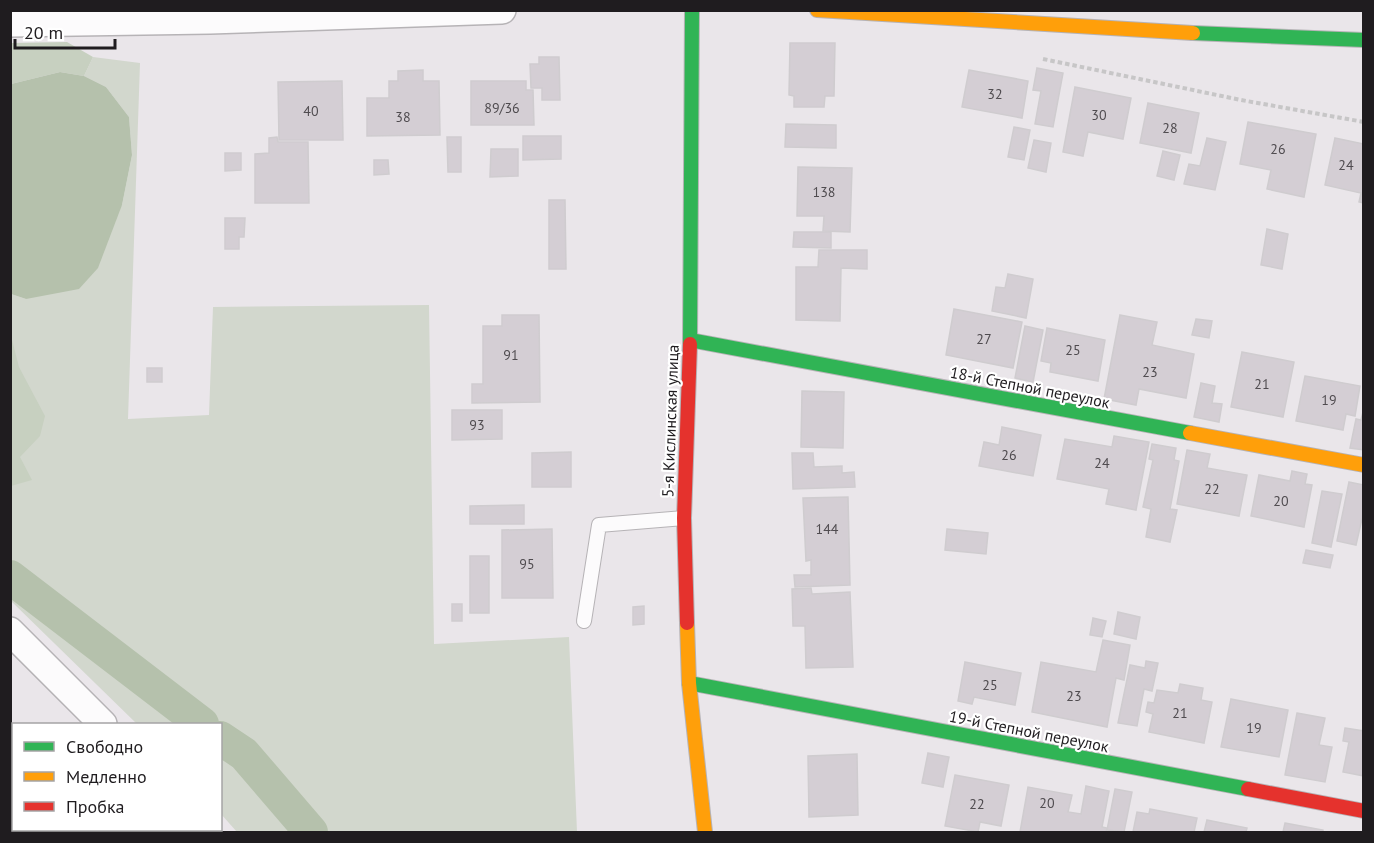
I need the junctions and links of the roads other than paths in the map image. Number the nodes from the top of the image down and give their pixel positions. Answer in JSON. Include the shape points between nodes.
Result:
{"nodes":[{"id":1,"x":502,"y":10,"type":"edge"},
{"id":2,"x":692,"y":10,"type":"edge"},
{"id":3,"x":817,"y":10,"type":"edge"},
{"id":4,"x":10,"y":23,"type":"edge"},
{"id":5,"x":1364,"y":40,"type":"edge"},
{"id":6,"x":690,"y":340,"type":"junction"},
{"id":7,"x":1364,"y":465,"type":"edge"},
{"id":8,"x":684,"y":518,"type":"junction"},
{"id":9,"x":584,"y":621,"type":"dead end"},
{"id":10,"x":10,"y":631,"type":"edge"},
{"id":11,"x":689,"y":683,"type":"junction"},
{"id":12,"x":102,"y":723,"type":"edge"},
{"id":13,"x":1364,"y":811,"type":"edge"},
{"id":14,"x":705,"y":832,"type":"edge"}],
"edges":[{"from":1,"to":4,"type":"street"},
{"from":2,"to":6,"type":"street","name":"5-я Кислинская улица"},
{"from":3,"to":5,"type":"street"},
{"from":6,"to":7,"type":"street","name":"18-й Степной переулок"},
{"from":6,"to":8,"type":"street","name":"5-я Кислинская улица"},
{"from":8,"to":9,"type":"lane","via":[[599,525]]},
{"from":8,"to":11,"type":"street","name":"5-я Кислинская улица"},
{"from":10,"to":12,"type":"street"},
{"from":11,"to":13,"type":"street","name":"19-й Степной переулок"},
{"from":11,"to":14,"type":"street","name":"5-я Кислинская улица"}]}
